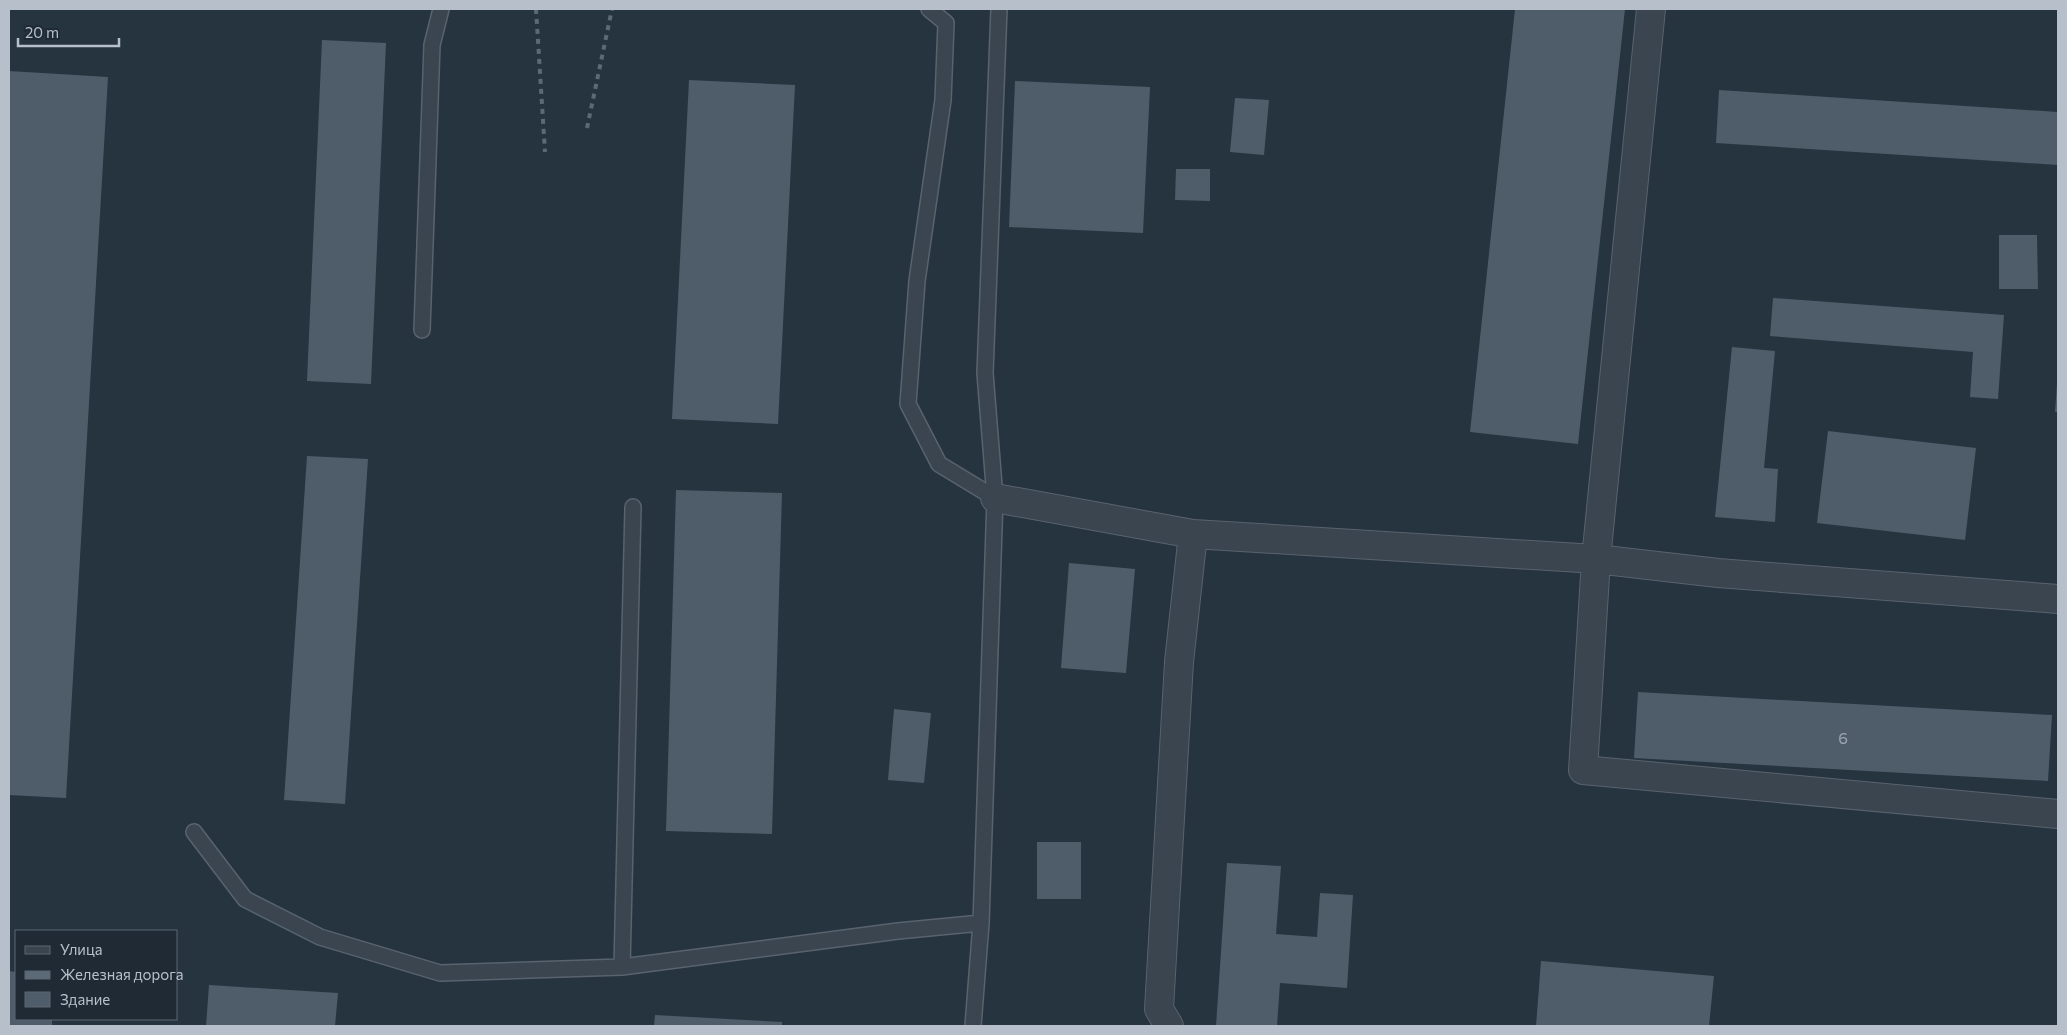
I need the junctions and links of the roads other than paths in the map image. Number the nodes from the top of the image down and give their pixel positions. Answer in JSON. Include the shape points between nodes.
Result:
{"nodes":[{"id":1,"x":441,"y":9,"type":"edge"},
{"id":2,"x":929,"y":9,"type":"edge"},
{"id":3,"x":999,"y":9,"type":"edge"},
{"id":4,"x":1651,"y":9,"type":"edge"},
{"id":5,"x":422,"y":330,"type":"dead end"},
{"id":6,"x":995,"y":498,"type":"junction"},
{"id":7,"x":633,"y":507,"type":"dead end"},
{"id":8,"x":1193,"y":534,"type":"junction"},
{"id":9,"x":1596,"y":559,"type":"junction"},
{"id":10,"x":2058,"y":599,"type":"edge"},
{"id":11,"x":2058,"y":814,"type":"edge"},
{"id":12,"x":194,"y":832,"type":"dead end"},
{"id":13,"x":981,"y":923,"type":"junction"},
{"id":14,"x":622,"y":967,"type":"junction"},
{"id":15,"x":973,"y":1026,"type":"edge"},
{"id":16,"x":1169,"y":1026,"type":"edge"}],
"edges":[{"from":1,"to":5,"type":"lane","via":[[432,45]]},
{"from":2,"to":6,"type":"lane","via":[[946,22],[943,100],[917,281],[908,404],[939,464]]},
{"from":3,"to":6,"type":"lane","via":[[985,373]]},
{"from":4,"to":9,"type":"street"},
{"from":6,"to":8,"type":"street"},
{"from":6,"to":13,"type":"lane"},
{"from":7,"to":14,"type":"lane"},
{"from":8,"to":9,"type":"street"},
{"from":8,"to":16,"type":"street","via":[[1179,662],[1159,1008]]},
{"from":9,"to":10,"type":"street","via":[[1718,574]]},
{"from":9,"to":11,"type":"street","via":[[1583,770]]},
{"from":12,"to":14,"type":"lane","via":[[245,899],[320,937],[440,974]]},
{"from":13,"to":14,"type":"lane"},
{"from":13,"to":15,"type":"lane"}]}
